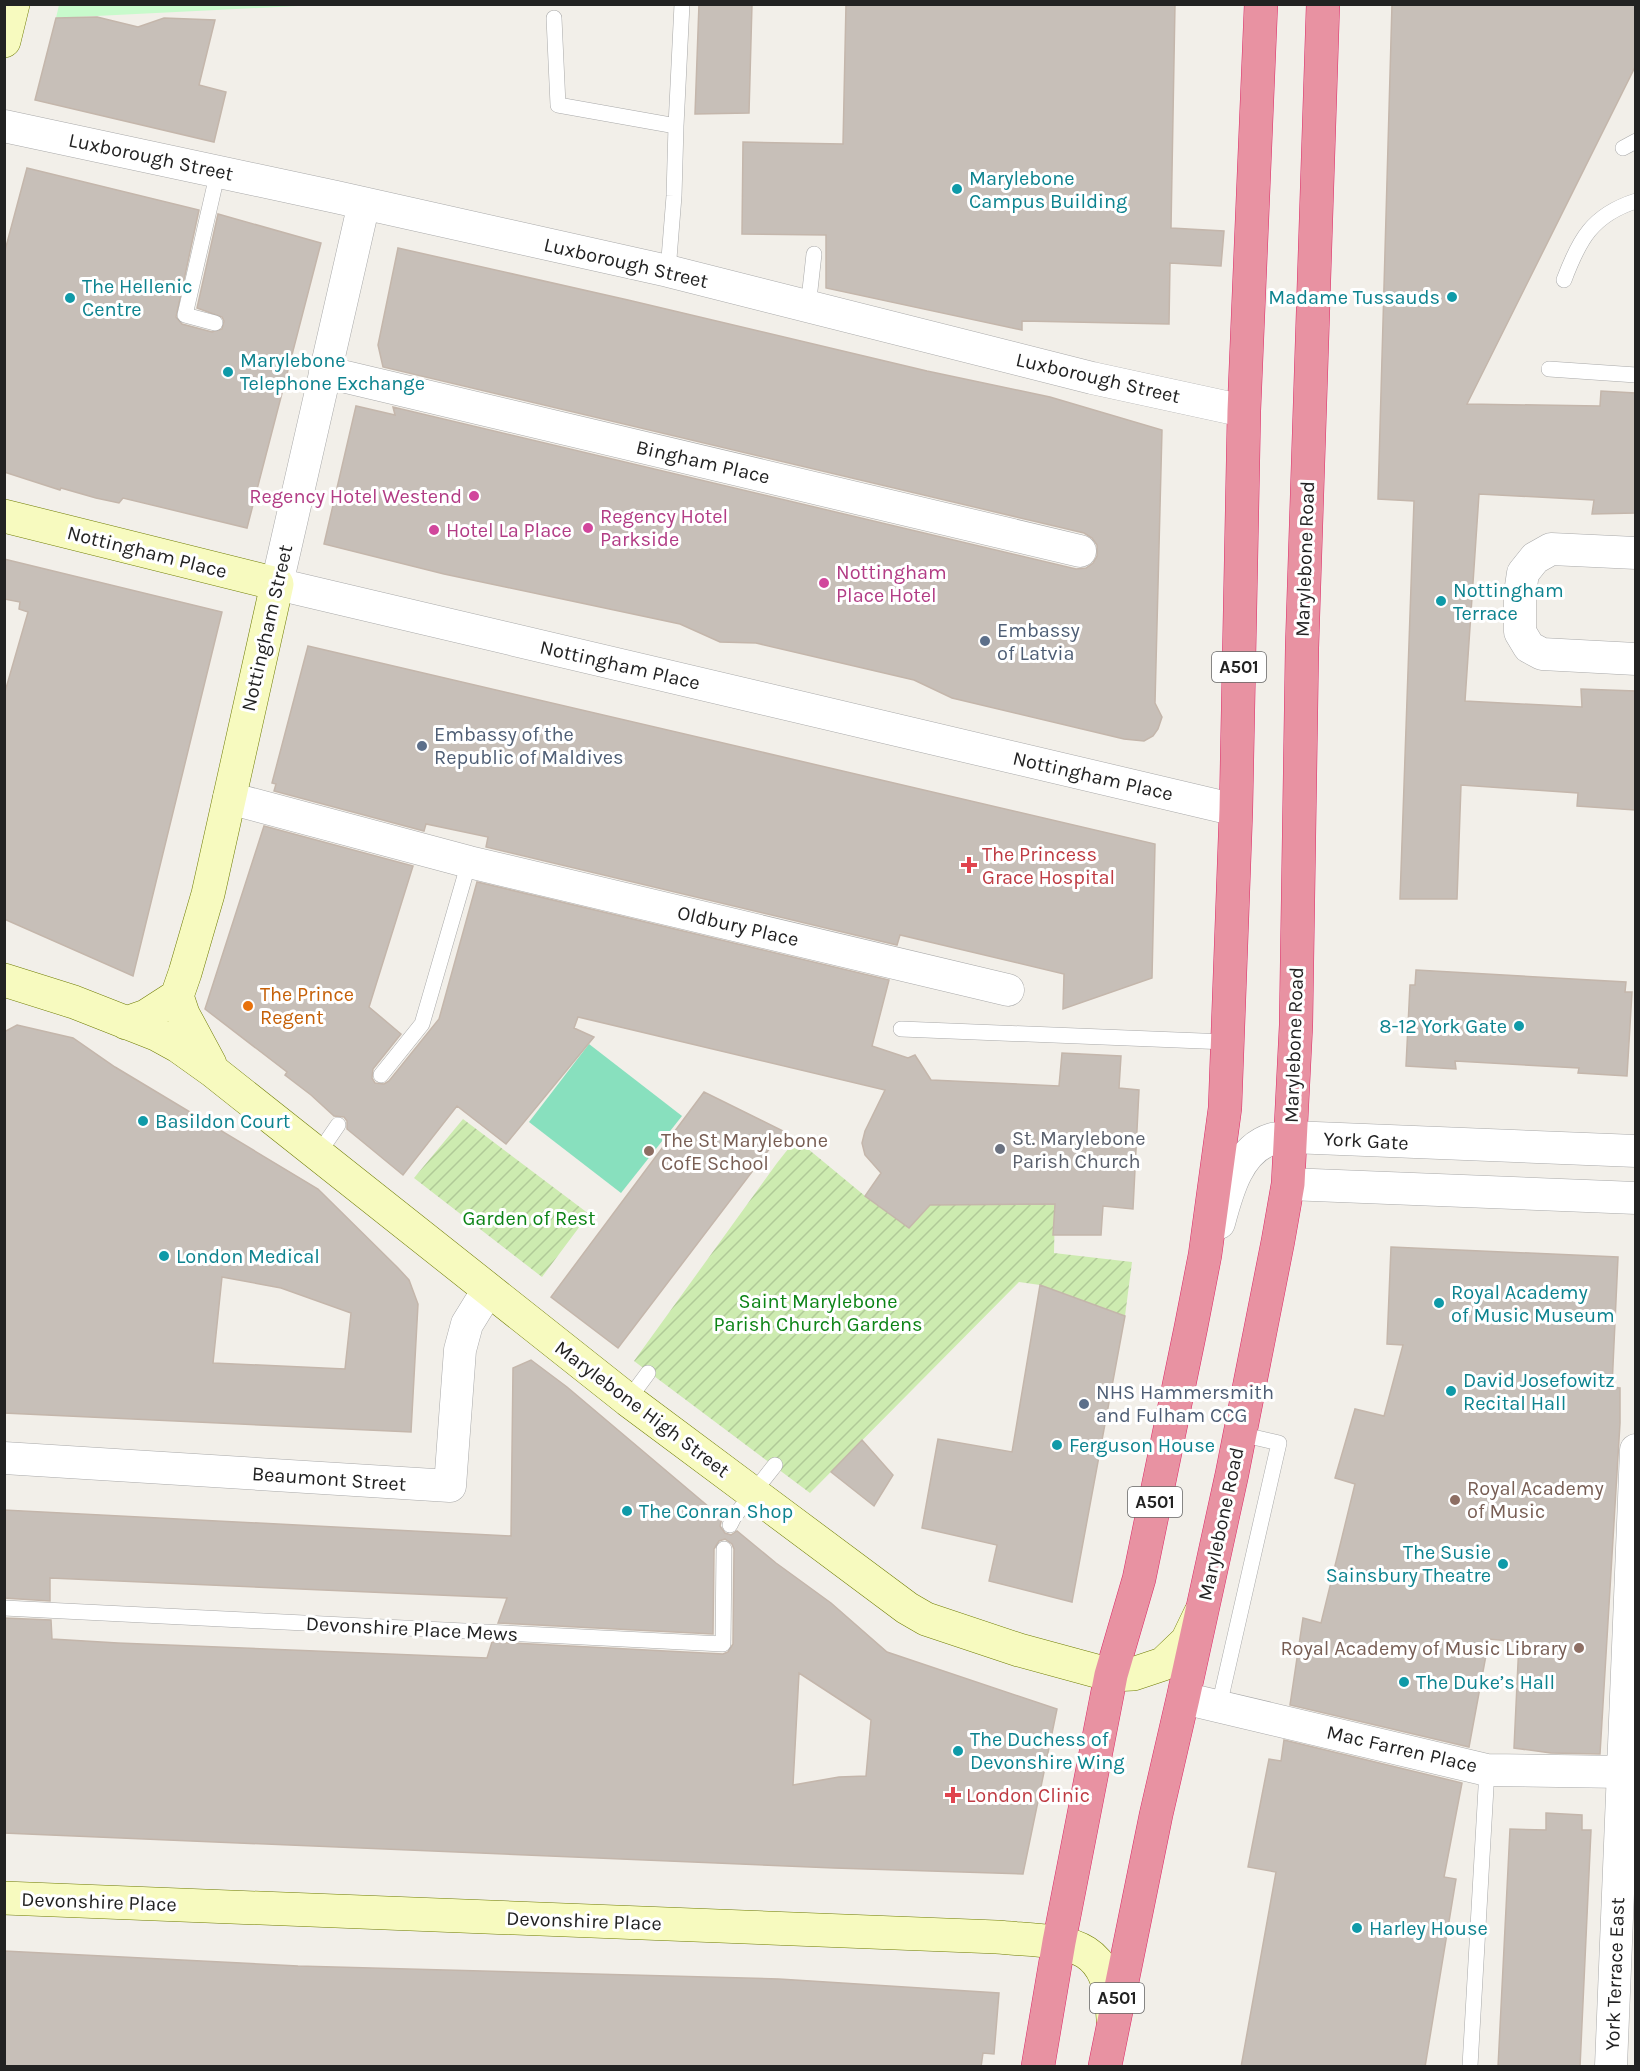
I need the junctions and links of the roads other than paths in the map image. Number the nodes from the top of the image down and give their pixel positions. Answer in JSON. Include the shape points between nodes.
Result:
{"nodes":[{"id":1,"x":13,"y":4,"type":"edge"},
{"id":2,"x":682,"y":4,"type":"edge"},
{"id":3,"x":1262,"y":4,"type":"edge"},
{"id":4,"x":1323,"y":4,"type":"edge"},
{"id":5,"x":554,"y":18,"type":"dead end"},
{"id":6,"x":4,"y":41,"type":"edge"},
{"id":7,"x":4,"y":126,"type":"edge"},
{"id":8,"x":676,"y":126,"type":"junction"},
{"id":9,"x":218,"y":171,"type":"junction"},
{"id":10,"x":1635,"y":201,"type":"edge"},
{"id":11,"x":364,"y":203,"type":"junction"},
{"id":12,"x":814,"y":254,"type":"dead end"},
{"id":13,"x":668,"y":271,"type":"junction"},
{"id":14,"x":1564,"y":280,"type":"dead end"},
{"id":15,"x":808,"y":308,"type":"junction"},
{"id":16,"x":215,"y":323,"type":"dead end"},
{"id":17,"x":1549,"y":369,"type":"dead end"},
{"id":18,"x":325,"y":372,"type":"junction"},
{"id":19,"x":1635,"y":375,"type":"edge"},
{"id":20,"x":1244,"y":411,"type":"junction"},
{"id":21,"x":4,"y":516,"type":"edge"},
{"id":22,"x":1080,"y":551,"type":"dead end"},
{"id":23,"x":1635,"y":553,"type":"edge"},
{"id":24,"x":277,"y":584,"type":"junction"},
{"id":25,"x":1635,"y":659,"type":"edge"},
{"id":26,"x":229,"y":798,"type":"junction"},
{"id":27,"x":1236,"y":810,"type":"junction"},
{"id":28,"x":469,"y":862,"type":"junction"},
{"id":29,"x":4,"y":980,"type":"edge"},
{"id":30,"x":1008,"y":990,"type":"dead end"},
{"id":31,"x":177,"y":996,"type":"junction"},
{"id":32,"x":126,"y":1023,"type":"junction"},
{"id":33,"x":901,"y":1029,"type":"dead end"},
{"id":34,"x":1227,"y":1042,"type":"junction"},
{"id":35,"x":213,"y":1071,"type":"junction"},
{"id":36,"x":381,"y":1075,"type":"dead end"},
{"id":37,"x":338,"y":1125,"type":"dead end"},
{"id":38,"x":1291,"y":1137,"type":"junction"},
{"id":39,"x":1635,"y":1151,"type":"edge"},
{"id":40,"x":318,"y":1154,"type":"junction"},
{"id":41,"x":1288,"y":1184,"type":"junction"},
{"id":42,"x":1635,"y":1198,"type":"edge"},
{"id":43,"x":488,"y":1290,"type":"junction"},
{"id":44,"x":1191,"y":1327,"type":"junction"},
{"id":45,"x":648,"y":1373,"type":"dead end"},
{"id":46,"x":628,"y":1400,"type":"junction"},
{"id":47,"x":1240,"y":1434,"type":"junction"},
{"id":48,"x":1635,"y":1450,"type":"edge"},
{"id":49,"x":4,"y":1458,"type":"edge"},
{"id":50,"x":775,"y":1465,"type":"dead end"},
{"id":51,"x":752,"y":1492,"type":"junction"},
{"id":52,"x":730,"y":1525,"type":"dead end"},
{"id":53,"x":724,"y":1549,"type":"dead end"},
{"id":54,"x":4,"y":1608,"type":"edge"},
{"id":55,"x":1203,"y":1608,"type":"junction"},
{"id":56,"x":1111,"y":1674,"type":"junction"},
{"id":57,"x":1184,"y":1698,"type":"junction"},
{"id":58,"x":1220,"y":1706,"type":"junction"},
{"id":59,"x":1487,"y":1770,"type":"junction"},
{"id":60,"x":1623,"y":1772,"type":"junction"},
{"id":61,"x":4,"y":1898,"type":"edge"},
{"id":62,"x":1059,"y":1942,"type":"junction"},
{"id":63,"x":1113,"y":2019,"type":"junction"},
{"id":64,"x":1038,"y":2067,"type":"edge"},
{"id":65,"x":1105,"y":2067,"type":"edge"},
{"id":66,"x":1470,"y":2067,"type":"edge"},
{"id":67,"x":1611,"y":2067,"type":"edge"}],
"edges":[{"from":1,"to":6,"type":"street"},
{"from":2,"to":8,"type":"lane"},
{"from":3,"to":20,"type":"highway","number":"A501"},
{"from":4,"to":38,"type":"highway","name":"Marylebone Road","number":"A501"},
{"from":5,"to":8,"type":"lane","via":[[558,105]]},
{"from":7,"to":9,"type":"street","name":"Luxborough Street"},
{"from":8,"to":13,"type":"lane"},
{"from":9,"to":11,"type":"street","name":"Luxborough Street"},
{"from":9,"to":16,"type":"lane","via":[[186,315]]},
{"from":10,"to":14,"type":"lane","via":[[1619,206],[1588,231],[1576,248]]},
{"from":11,"to":13,"type":"street","name":"Luxborough Street"},
{"from":11,"to":18,"type":"street","name":"Nottingham Street"},
{"from":12,"to":15,"type":"lane"},
{"from":13,"to":15,"type":"street","name":"Luxborough Street"},
{"from":15,"to":20,"type":"street","name":"Luxborough Street"},
{"from":17,"to":19,"type":"lane"},
{"from":18,"to":22,"type":"street","name":"Bingham Place"},
{"from":18,"to":24,"type":"street","name":"Nottingham Street"},
{"from":20,"to":27,"type":"highway","number":"A501"},
{"from":21,"to":24,"type":"street","name":"Nottingham Place"},
{"from":23,"to":25,"type":"street","via":[[1551,549],[1535,558],[1523,573],[1520,592],[1520,632],[1529,647],[1542,654]]},
{"from":24,"to":26,"type":"street","name":"Nottingham Street"},
{"from":24,"to":27,"type":"street","name":"Nottingham Place"},
{"from":26,"to":28,"type":"street","name":"Oldbury Place"},
{"from":26,"to":31,"type":"street","name":"Nottingham Street","via":[[208,894]]},
{"from":27,"to":34,"type":"highway","number":"A501"},
{"from":28,"to":30,"type":"street","name":"Oldbury Place"},
{"from":28,"to":36,"type":"lane","via":[[422,1024]]},
{"from":29,"to":32,"type":"street","name":"Marylebone High Street"},
{"from":31,"to":32,"type":"street","via":[[146,1016]]},
{"from":31,"to":35,"type":"street","name":"Marylebone High Street"},
{"from":32,"to":35,"type":"street","name":"Marylebone High Street","via":[[178,1046]]},
{"from":33,"to":34,"type":"lane"},
{"from":34,"to":44,"type":"highway","number":"A501","via":[[1225,1108]]},
{"from":35,"to":40,"type":"street","name":"Marylebone High Street"},
{"from":37,"to":40,"type":"lane"},
{"from":38,"to":39,"type":"street","name":"York Gate"},
{"from":38,"to":41,"type":"highway","name":"Marylebone Road","number":"A501"},
{"from":38,"to":44,"type":"street","name":"York Gate","via":[[1258,1147],[1244,1160],[1232,1181]]},
{"from":40,"to":43,"type":"street","name":"Marylebone High Street"},
{"from":41,"to":42,"type":"street"},
{"from":41,"to":47,"type":"highway","name":"Marylebone Road","number":"A501"},
{"from":43,"to":46,"type":"street","name":"Marylebone High Street"},
{"from":43,"to":49,"type":"street","name":"Beaumont Street","via":[[467,1324],[460,1350],[450,1486]]},
{"from":44,"to":56,"type":"highway","number":"A501","via":[[1139,1580]]},
{"from":45,"to":46,"type":"lane"},
{"from":46,"to":51,"type":"street","name":"Marylebone High Street"},
{"from":47,"to":55,"type":"highway","name":"Marylebone Road","number":"A501"},
{"from":47,"to":58,"type":"lane","via":[[1279,1443]]},
{"from":48,"to":60,"type":"street","name":"York Terrace East"},
{"from":50,"to":51,"type":"lane"},
{"from":51,"to":52,"type":"lane"},
{"from":51,"to":56,"type":"street","name":"Marylebone High Street","via":[[926,1619],[1019,1650]]},
{"from":53,"to":54,"type":"lane","name":"Devonshire Place Mews","via":[[723,1644]]},
{"from":55,"to":56,"type":"street","name":"Marylebone High Street","via":[[1187,1641],[1163,1664],[1133,1674]]},
{"from":55,"to":57,"type":"highway","name":"Marylebone Road","number":"A501"},
{"from":56,"to":62,"type":"highway","number":"A501"},
{"from":57,"to":58,"type":"street","name":"Mac Farren Place"},
{"from":57,"to":63,"type":"highway","name":"Marylebone Road","number":"A501"},
{"from":58,"to":59,"type":"street","name":"Mac Farren Place"},
{"from":59,"to":60,"type":"street","name":"Mac Farren Place"},
{"from":59,"to":66,"type":"lane"},
{"from":60,"to":67,"type":"street","name":"York Terrace East"},
{"from":61,"to":62,"type":"street","name":"Devonshire Place"},
{"from":62,"to":63,"type":"street","name":"Devonshire Place","via":[[1081,1948],[1098,1962],[1108,1979]]},
{"from":62,"to":64,"type":"highway","number":"A501"},
{"from":63,"to":65,"type":"highway","name":"Marylebone Road","number":"A501"}]}
